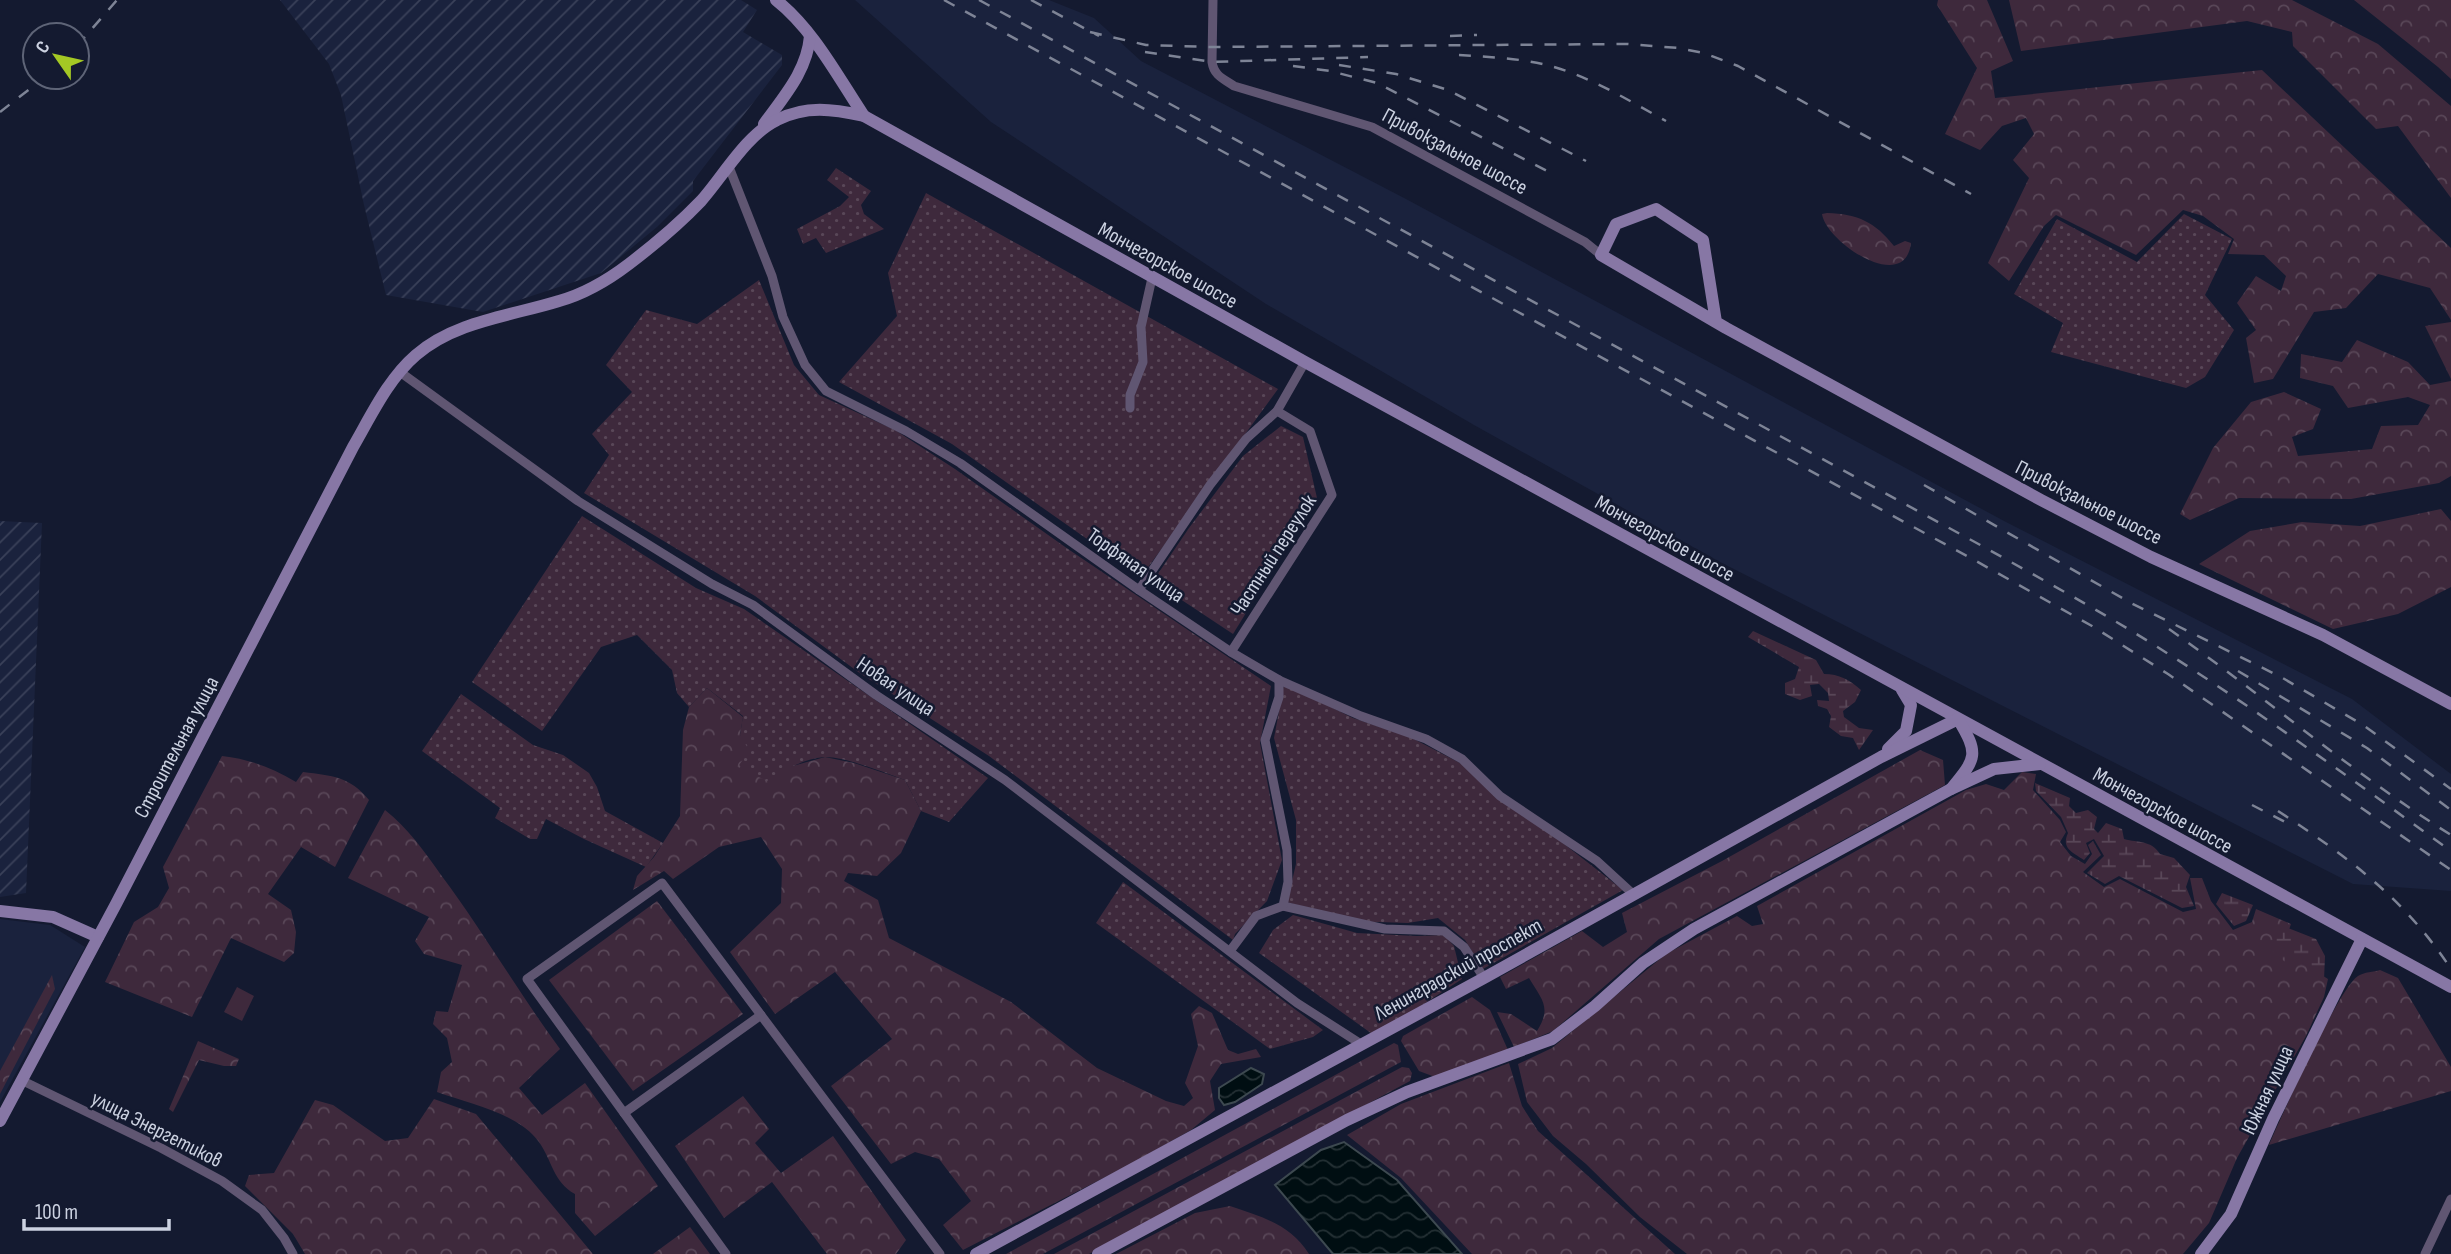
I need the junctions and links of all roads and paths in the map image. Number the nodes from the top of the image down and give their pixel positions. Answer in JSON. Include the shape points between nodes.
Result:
{"nodes":[{"id":1,"x":776,"y":0,"type":"edge"},
{"id":2,"x":1213,"y":0,"type":"edge"},
{"id":3,"x":810,"y":36,"type":"junction"},
{"id":4,"x":864,"y":116,"type":"junction"},
{"id":5,"x":758,"y":131,"type":"junction"},
{"id":6,"x":729,"y":167,"type":"junction"},
{"id":7,"x":1601,"y":256,"type":"junction"},
{"id":8,"x":1152,"y":278,"type":"junction"},
{"id":9,"x":1716,"y":322,"type":"junction"},
{"id":10,"x":1305,"y":362,"type":"junction"},
{"id":11,"x":400,"y":372,"type":"junction"},
{"id":12,"x":1130,"y":408,"type":"dead end"},
{"id":13,"x":1277,"y":411,"type":"junction"},
{"id":14,"x":1139,"y":590,"type":"junction"},
{"id":15,"x":1231,"y":652,"type":"junction"},
{"id":16,"x":1279,"y":680,"type":"junction"},
{"id":17,"x":1902,"y":690,"type":"junction"},
{"id":18,"x":2451,"y":704,"type":"edge"},
{"id":19,"x":1958,"y":719,"type":"junction"},
{"id":20,"x":1881,"y":757,"type":"junction"},
{"id":21,"x":2040,"y":764,"type":"junction"},
{"id":22,"x":1951,"y":789,"type":"junction"},
{"id":23,"x":1633,"y":894,"type":"junction"},
{"id":24,"x":1283,"y":906,"type":"junction"},
{"id":25,"x":0,"y":911,"type":"edge"},
{"id":26,"x":98,"y":937,"type":"junction"},
{"id":27,"x":2362,"y":939,"type":"junction"},
{"id":28,"x":1230,"y":951,"type":"junction"},
{"id":29,"x":1484,"y":978,"type":"junction"},
{"id":30,"x":2451,"y":987,"type":"edge"},
{"id":31,"x":761,"y":1015,"type":"junction"},
{"id":32,"x":1361,"y":1045,"type":"junction"},
{"id":33,"x":21,"y":1080,"type":"junction"},
{"id":34,"x":624,"y":1113,"type":"junction"},
{"id":35,"x":0,"y":1121,"type":"edge"},
{"id":36,"x":2451,"y":1199,"type":"edge"},
{"id":37,"x":2448,"y":1218,"type":"edge"},
{"id":38,"x":293,"y":1254,"type":"edge"},
{"id":39,"x":726,"y":1254,"type":"edge"},
{"id":40,"x":940,"y":1254,"type":"edge"},
{"id":41,"x":976,"y":1254,"type":"edge"},
{"id":42,"x":1098,"y":1254,"type":"edge"},
{"id":43,"x":2201,"y":1254,"type":"edge"},
{"id":44,"x":2425,"y":1254,"type":"edge"}],
"edges":[{"from":1,"to":3,"type":"street"},
{"from":2,"to":7,"type":"street","name":"Привокзальное шоссе","via":[[1212,62],[1218,76],[1234,86],[1372,127],[1585,242]]},
{"from":3,"to":4,"type":"street"},
{"from":3,"to":5,"type":"street","name":"Строительная улица","via":[[797,78]]},
{"from":4,"to":5,"type":"street","via":[[808,109]]},
{"from":4,"to":8,"type":"street","name":"Мончегорское шоссе"},
{"from":5,"to":6,"type":"street","name":"Строительная улица"},
{"from":6,"to":11,"type":"street","name":"Строительная улица","via":[[665,235],[594,288],[474,324],[416,354]]},
{"from":6,"to":14,"type":"street","name":"Торфяная улица","via":[[772,276],[783,317],[806,365],[826,391],[960,463]]},
{"from":7,"to":9,"type":"street","name":"Привокзальное шоссе"},
{"from":7,"to":9,"type":"street","via":[[1616,224],[1656,209],[1703,240]]},
{"from":8,"to":10,"type":"street","name":"Мончегорское шоссе"},
{"from":8,"to":12,"type":"street","via":[[1141,327],[1143,362],[1130,395]]},
{"from":9,"to":18,"type":"street","name":"Привокзальное шоссе","via":[[2041,500],[2323,635]]},
{"from":10,"to":13,"type":"street"},
{"from":10,"to":17,"type":"street","name":"Мончегорское шоссе"},
{"from":11,"to":26,"type":"street","name":"Строительная улица","via":[[353,447]]},
{"from":11,"to":28,"type":"street","name":"Новая улица","via":[[578,500],[753,605],[876,695],[1005,779]]},
{"from":13,"to":14,"type":"street","via":[[1246,439],[1210,485]]},
{"from":13,"to":15,"type":"street","name":"Частный переулок","via":[[1310,431],[1332,495]]},
{"from":14,"to":15,"type":"street","name":"Торфяная улица"},
{"from":15,"to":16,"type":"street","name":"Торфяная улица"},
{"from":16,"to":23,"type":"street","name":"Торфяная улица","via":[[1462,758],[1500,796],[1597,861]]},
{"from":16,"to":24,"type":"street","via":[[1279,697],[1265,740],[1287,850]]},
{"from":17,"to":19,"type":"street","name":"Мончегорское шоссе"},
{"from":17,"to":20,"type":"street","via":[[1911,705],[1906,731]]},
{"from":19,"to":20,"type":"street","name":"Ленинградский проспект"},
{"from":19,"to":21,"type":"street","name":"Мончегорское шоссе"},
{"from":19,"to":22,"type":"street","via":[[1972,742],[1972,764]]},
{"from":20,"to":23,"type":"street","name":"Ленинградский проспект"},
{"from":21,"to":22,"type":"street","via":[[1994,769]]},
{"from":21,"to":27,"type":"street","name":"Мончегорское шоссе"},
{"from":22,"to":42,"type":"street","via":[[1694,929],[1643,963],[1552,1039],[1407,1092],[1347,1120]]},
{"from":23,"to":29,"type":"street","name":"Ленинградский проспект"},
{"from":24,"to":28,"type":"street","via":[[1256,916]]},
{"from":24,"to":29,"type":"street","via":[[1385,929],[1444,931],[1464,947]]},
{"from":25,"to":26,"type":"street","via":[[53,917]]},
{"from":26,"to":33,"type":"street","name":"Строительная улица"},
{"from":27,"to":30,"type":"street","name":"Мончегорское шоссе"},
{"from":27,"to":43,"type":"street","name":"Южная улица","via":[[2231,1214]]},
{"from":28,"to":32,"type":"street","name":"Новая улица"},
{"from":29,"to":32,"type":"street","name":"Ленинградский проспект"},
{"from":31,"to":34,"type":"street"},
{"from":31,"to":34,"type":"street","via":[[662,883],[527,979]]},
{"from":31,"to":40,"type":"street"},
{"from":32,"to":41,"type":"street","name":"Ленинградский проспект"},
{"from":33,"to":35,"type":"street","name":"Строительная улица"},
{"from":33,"to":38,"type":"street","name":"улица Энергетиков","via":[[222,1181],[262,1210]]},
{"from":34,"to":39,"type":"street"},
{"from":36,"to":37,"type":"street"},
{"from":37,"to":44,"type":"street"}]}
